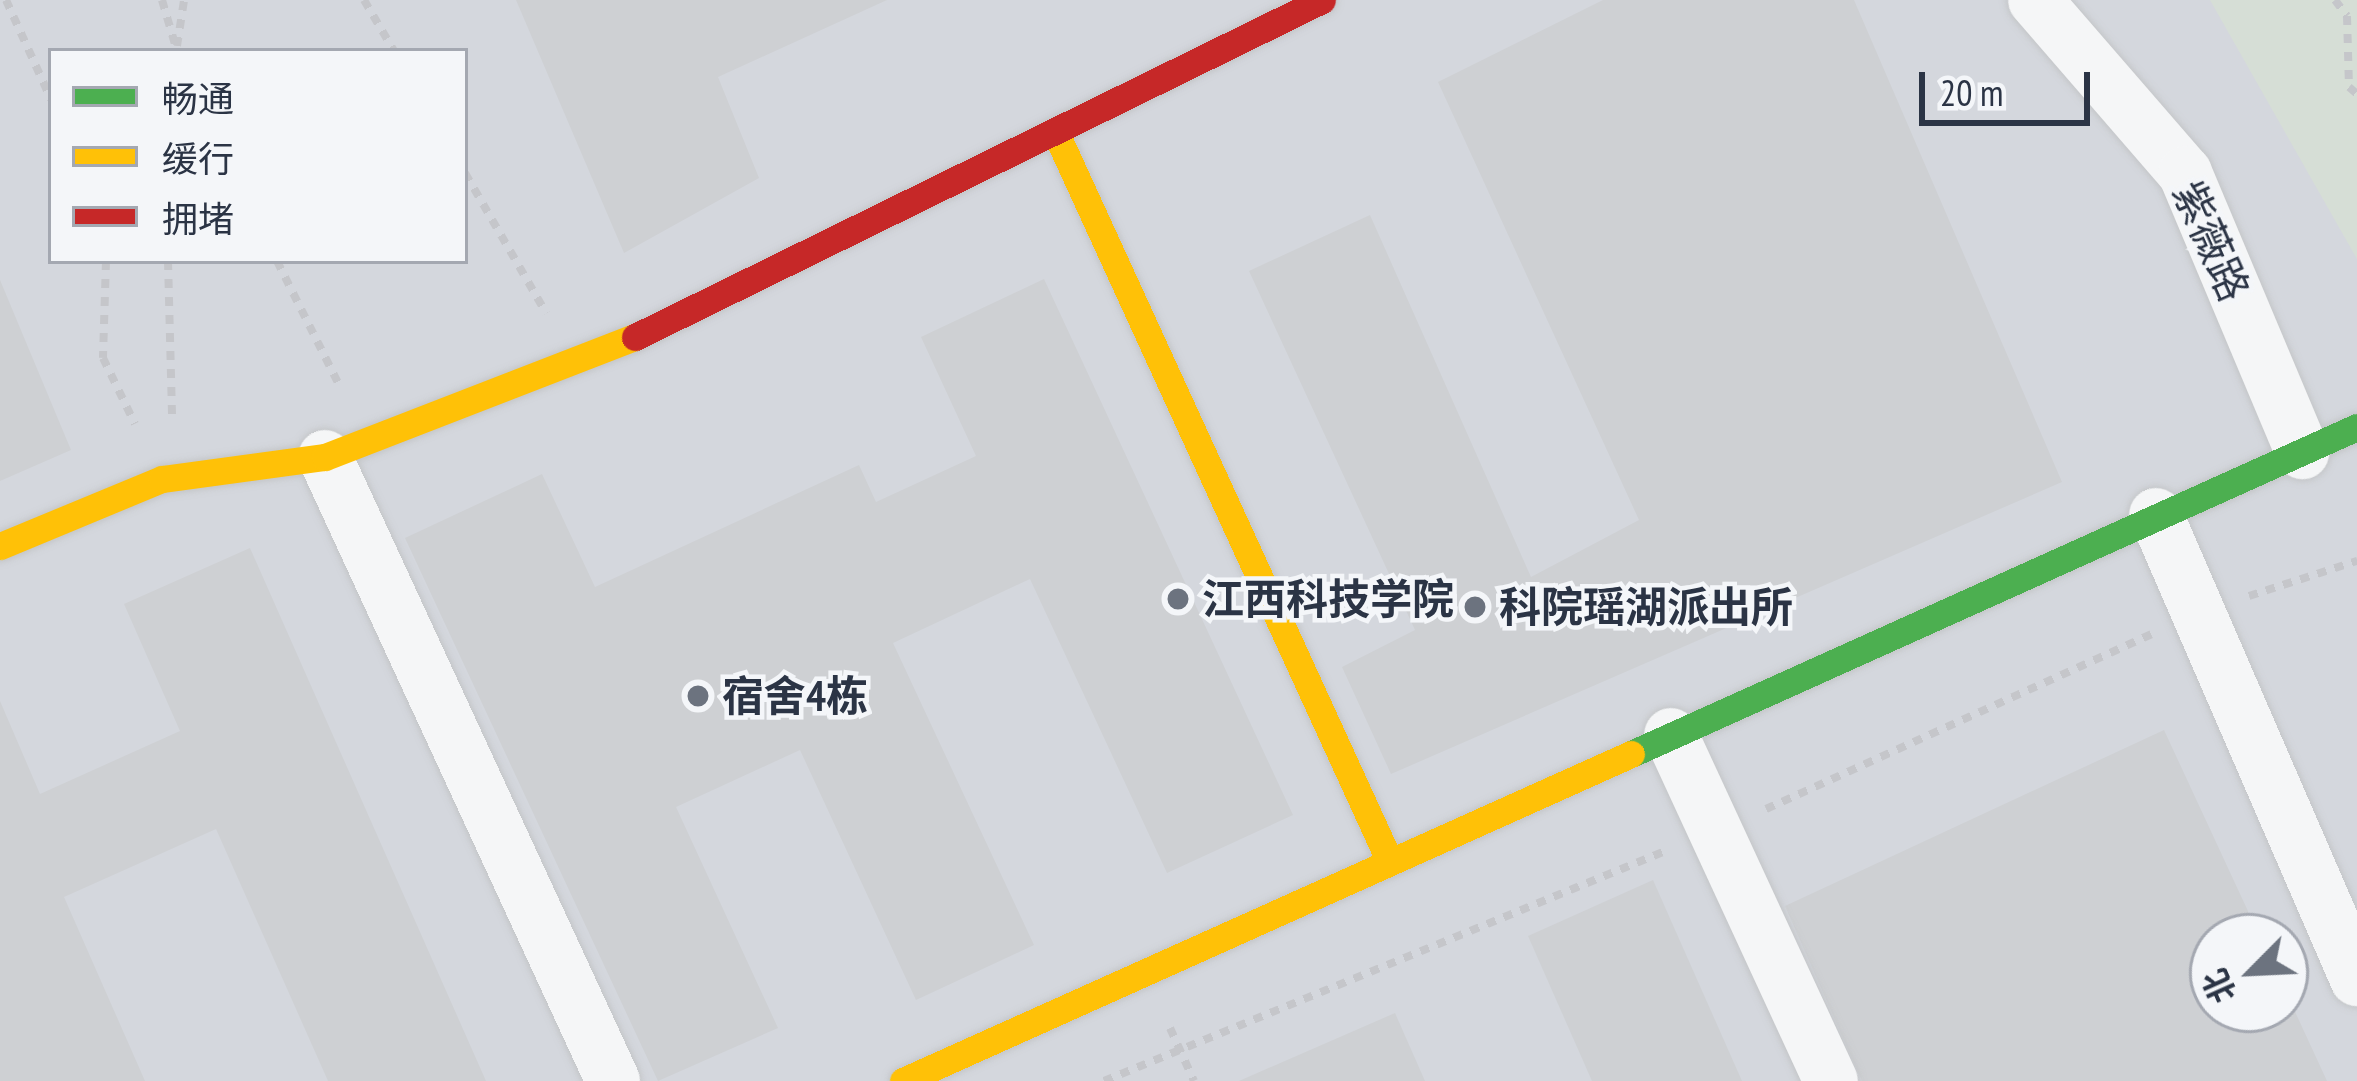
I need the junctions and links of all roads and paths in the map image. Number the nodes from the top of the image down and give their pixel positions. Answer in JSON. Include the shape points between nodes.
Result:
{"nodes":[{"id":1,"x":6,"y":0,"type":"edge"},
{"id":2,"x":162,"y":0,"type":"edge"},
{"id":3,"x":184,"y":0,"type":"edge"},
{"id":4,"x":364,"y":0,"type":"edge"},
{"id":5,"x":1322,"y":0,"type":"edge"},
{"id":6,"x":2035,"y":0,"type":"edge"},
{"id":7,"x":2335,"y":0,"type":"edge"},
{"id":8,"x":176,"y":48,"type":"edge"},
{"id":9,"x":177,"y":48,"type":"edge"},
{"id":10,"x":392,"y":48,"type":"edge"},
{"id":11,"x":48,"y":92,"type":"edge"},
{"id":12,"x":2357,"y":94,"type":"edge"},
{"id":13,"x":1055,"y":131,"type":"junction"},
{"id":14,"x":468,"y":178,"type":"edge"},
{"id":15,"x":106,"y":264,"type":"edge"},
{"id":16,"x":168,"y":264,"type":"edge"},
{"id":17,"x":278,"y":264,"type":"edge"},
{"id":18,"x":577,"y":366,"type":"junction"},
{"id":19,"x":2357,"y":427,"type":"edge"},
{"id":20,"x":345,"y":447,"type":"junction"},
{"id":21,"x":2302,"y":452,"type":"junction"},
{"id":22,"x":162,"y":479,"type":"junction"},
{"id":23,"x":2156,"y":515,"type":"junction"},
{"id":24,"x":0,"y":546,"type":"edge"},
{"id":25,"x":1671,"y":734,"type":"junction"},
{"id":26,"x":1390,"y":862,"type":"junction"},
{"id":27,"x":2357,"y":979,"type":"edge"},
{"id":28,"x":613,"y":1081,"type":"edge"},
{"id":29,"x":903,"y":1081,"type":"edge"},
{"id":30,"x":1831,"y":1081,"type":"edge"}],
"edges":[{"from":1,"to":11,"type":"path"},
{"from":2,"to":8,"type":"path"},
{"from":3,"to":9,"type":"path"},
{"from":4,"to":10,"type":"path"},
{"from":5,"to":13,"type":"street"},
{"from":6,"to":21,"type":"street","name":"紫薇路","via":[[2185,173]]},
{"from":7,"to":12,"type":"path","via":[[2347,16],[2349,87]]},
{"from":13,"to":18,"type":"street"},
{"from":13,"to":26,"type":"street"},
{"from":14,"to":18,"type":"path"},
{"from":15,"to":22,"type":"path","via":[[103,358]]},
{"from":16,"to":22,"type":"path","via":[[172,427]]},
{"from":17,"to":20,"type":"path"},
{"from":18,"to":20,"type":"street"},
{"from":19,"to":21,"type":"street"},
{"from":20,"to":22,"type":"street"},
{"from":20,"to":28,"type":"street"},
{"from":21,"to":23,"type":"street"},
{"from":22,"to":24,"type":"street"},
{"from":23,"to":25,"type":"street"},
{"from":23,"to":27,"type":"street"},
{"from":25,"to":26,"type":"street"},
{"from":25,"to":30,"type":"street"},
{"from":26,"to":29,"type":"street"}]}
